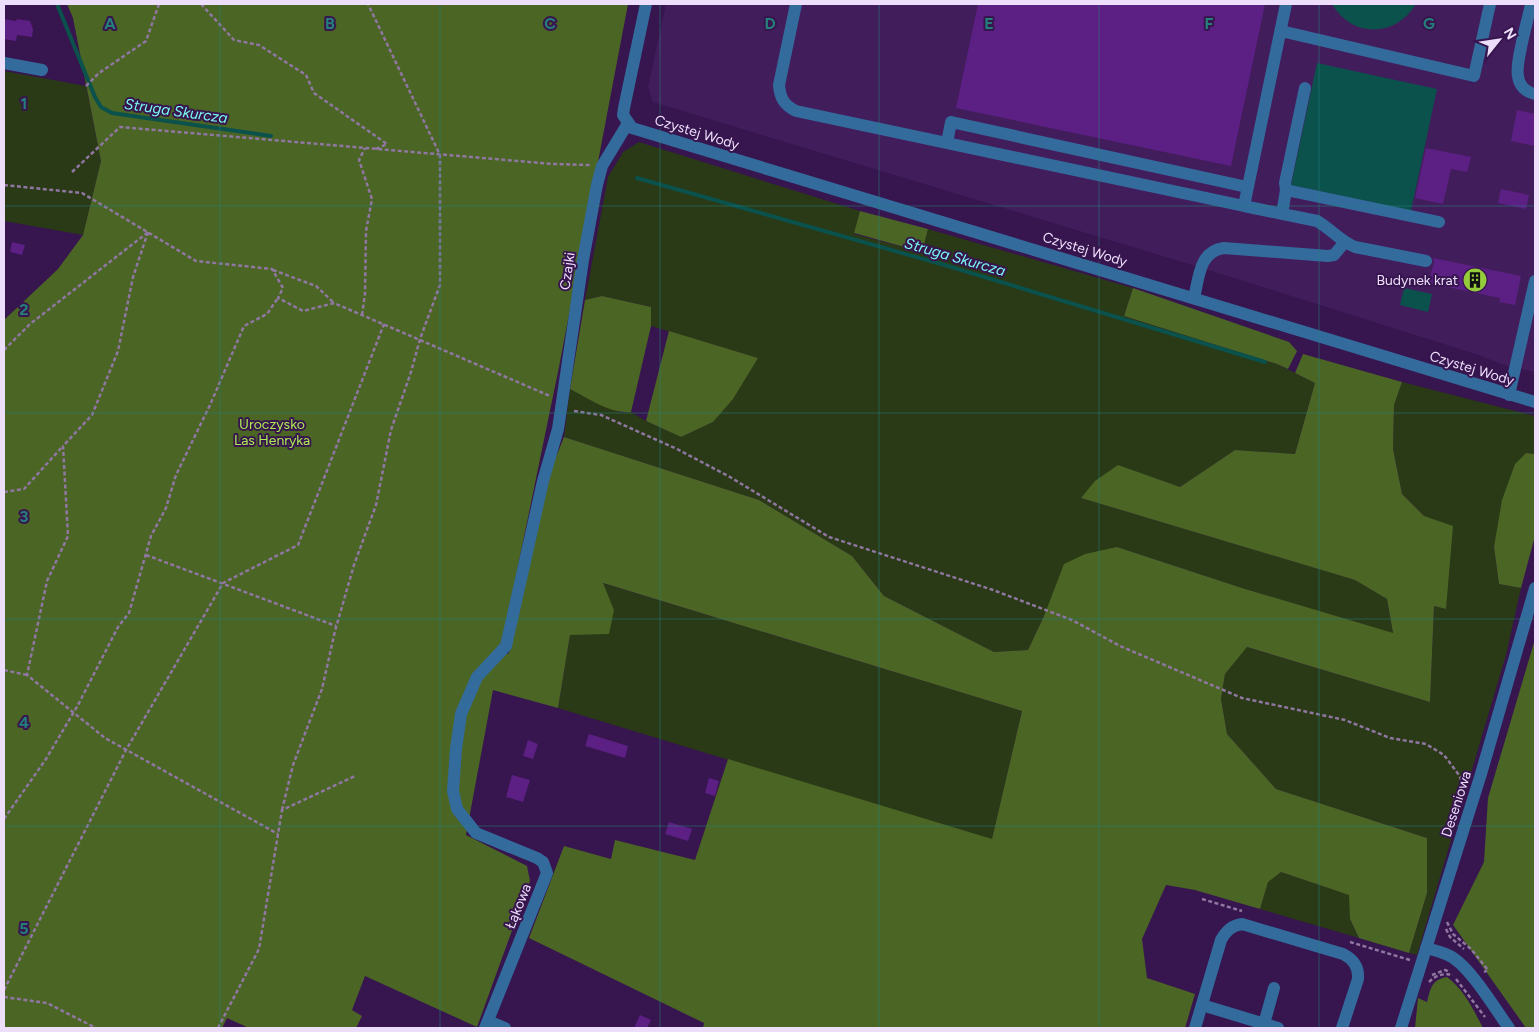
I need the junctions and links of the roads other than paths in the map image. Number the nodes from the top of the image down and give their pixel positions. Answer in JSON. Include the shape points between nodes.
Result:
{"nodes":[{"id":1,"x":646,"y":4,"type":"edge"},
{"id":2,"x":796,"y":4,"type":"edge"},
{"id":3,"x":1286,"y":4,"type":"edge"},
{"id":4,"x":1490,"y":4,"type":"edge"},
{"id":5,"x":1531,"y":4,"type":"edge"},
{"id":6,"x":1281,"y":31,"type":"junction"},
{"id":7,"x":4,"y":63,"type":"edge"},
{"id":8,"x":42,"y":70,"type":"dead end"},
{"id":9,"x":1305,"y":88,"type":"dead end"},
{"id":10,"x":1535,"y":94,"type":"edge"},
{"id":11,"x":628,"y":123,"type":"junction"},
{"id":12,"x":1045,"y":142,"type":"junction"},
{"id":13,"x":947,"y":143,"type":"junction"},
{"id":14,"x":1041,"y":163,"type":"junction"},
{"id":15,"x":1138,"y":163,"type":"junction"},
{"id":16,"x":1135,"y":183,"type":"junction"},
{"id":17,"x":1247,"y":187,"type":"junction"},
{"id":18,"x":1286,"y":190,"type":"junction"},
{"id":19,"x":1244,"y":206,"type":"junction"},
{"id":20,"x":1282,"y":214,"type":"junction"},
{"id":21,"x":1438,"y":222,"type":"dead end"},
{"id":22,"x":1344,"y":243,"type":"junction"},
{"id":23,"x":1426,"y":261,"type":"dead end"},
{"id":24,"x":1535,"y":280,"type":"edge"},
{"id":25,"x":1194,"y":298,"type":"junction"},
{"id":26,"x":1509,"y":394,"type":"junction"},
{"id":27,"x":1535,"y":402,"type":"edge"},
{"id":28,"x":1535,"y":588,"type":"edge"},
{"id":29,"x":476,"y":833,"type":"joint"},
{"id":30,"x":1426,"y":948,"type":"junction"},
{"id":31,"x":1274,"y":988,"type":"dead end"},
{"id":32,"x":1202,"y":1005,"type":"junction"},
{"id":33,"x":487,"y":1024,"type":"edge"},
{"id":34,"x":1264,"y":1024,"type":"junction"},
{"id":35,"x":505,"y":1028,"type":"edge"},
{"id":36,"x":1195,"y":1028,"type":"edge"},
{"id":37,"x":1278,"y":1028,"type":"edge"},
{"id":38,"x":1342,"y":1028,"type":"edge"},
{"id":39,"x":1401,"y":1028,"type":"edge"},
{"id":40,"x":1509,"y":1028,"type":"edge"}],
"edges":[{"from":1,"to":11,"type":"street","via":[[623,114]]},
{"from":2,"to":13,"type":"street","via":[[779,85],[788,107]]},
{"from":3,"to":6,"type":"street"},
{"from":4,"to":6,"type":"street","via":[[1474,76]]},
{"from":5,"to":10,"type":"street","via":[[1517,70],[1520,85]]},
{"from":6,"to":17,"type":"street"},
{"from":7,"to":8,"type":"street"},
{"from":9,"to":18,"type":"street"},
{"from":11,"to":25,"type":"street","name":"Czystej Wody","via":[[638,130]]},
{"from":11,"to":29,"type":"street","name":"Czajki","via":[[602,166],[596,185],[558,429],[506,646],[477,677],[461,714],[453,791],[457,810]]},
{"from":12,"to":13,"type":"street","via":[[952,122]]},
{"from":12,"to":14,"type":"street"},
{"from":12,"to":15,"type":"street"},
{"from":13,"to":14,"type":"street"},
{"from":14,"to":16,"type":"street"},
{"from":15,"to":16,"type":"street"},
{"from":15,"to":17,"type":"street"},
{"from":16,"to":19,"type":"street"},
{"from":17,"to":19,"type":"street"},
{"from":18,"to":20,"type":"street"},
{"from":18,"to":21,"type":"street"},
{"from":19,"to":20,"type":"street"},
{"from":20,"to":22,"type":"street","via":[[1317,221]]},
{"from":22,"to":23,"type":"street","via":[[1355,248]]},
{"from":22,"to":25,"type":"street","via":[[1334,255],[1328,256],[1216,249],[1205,258]]},
{"from":24,"to":26,"type":"street"},
{"from":25,"to":26,"type":"street","name":"Czystej Wody"},
{"from":26,"to":27,"type":"street","name":"Czystej Wody"},
{"from":28,"to":30,"type":"street","name":"Deseniowa"},
{"from":29,"to":33,"type":"street","name":"Łąkowa","via":[[537,858],[543,862],[547,873]]},
{"from":30,"to":39,"type":"street","name":"Deseniowa"},
{"from":30,"to":40,"type":"street","via":[[1460,963]]},
{"from":31,"to":34,"type":"street"},
{"from":32,"to":34,"type":"street"},
{"from":32,"to":36,"type":"street"},
{"from":32,"to":38,"type":"street","via":[[1225,933],[1235,925],[1248,925],[1343,954],[1353,961],[1358,979]]},
{"from":33,"to":35,"type":"street"},
{"from":34,"to":37,"type":"street"}]}
